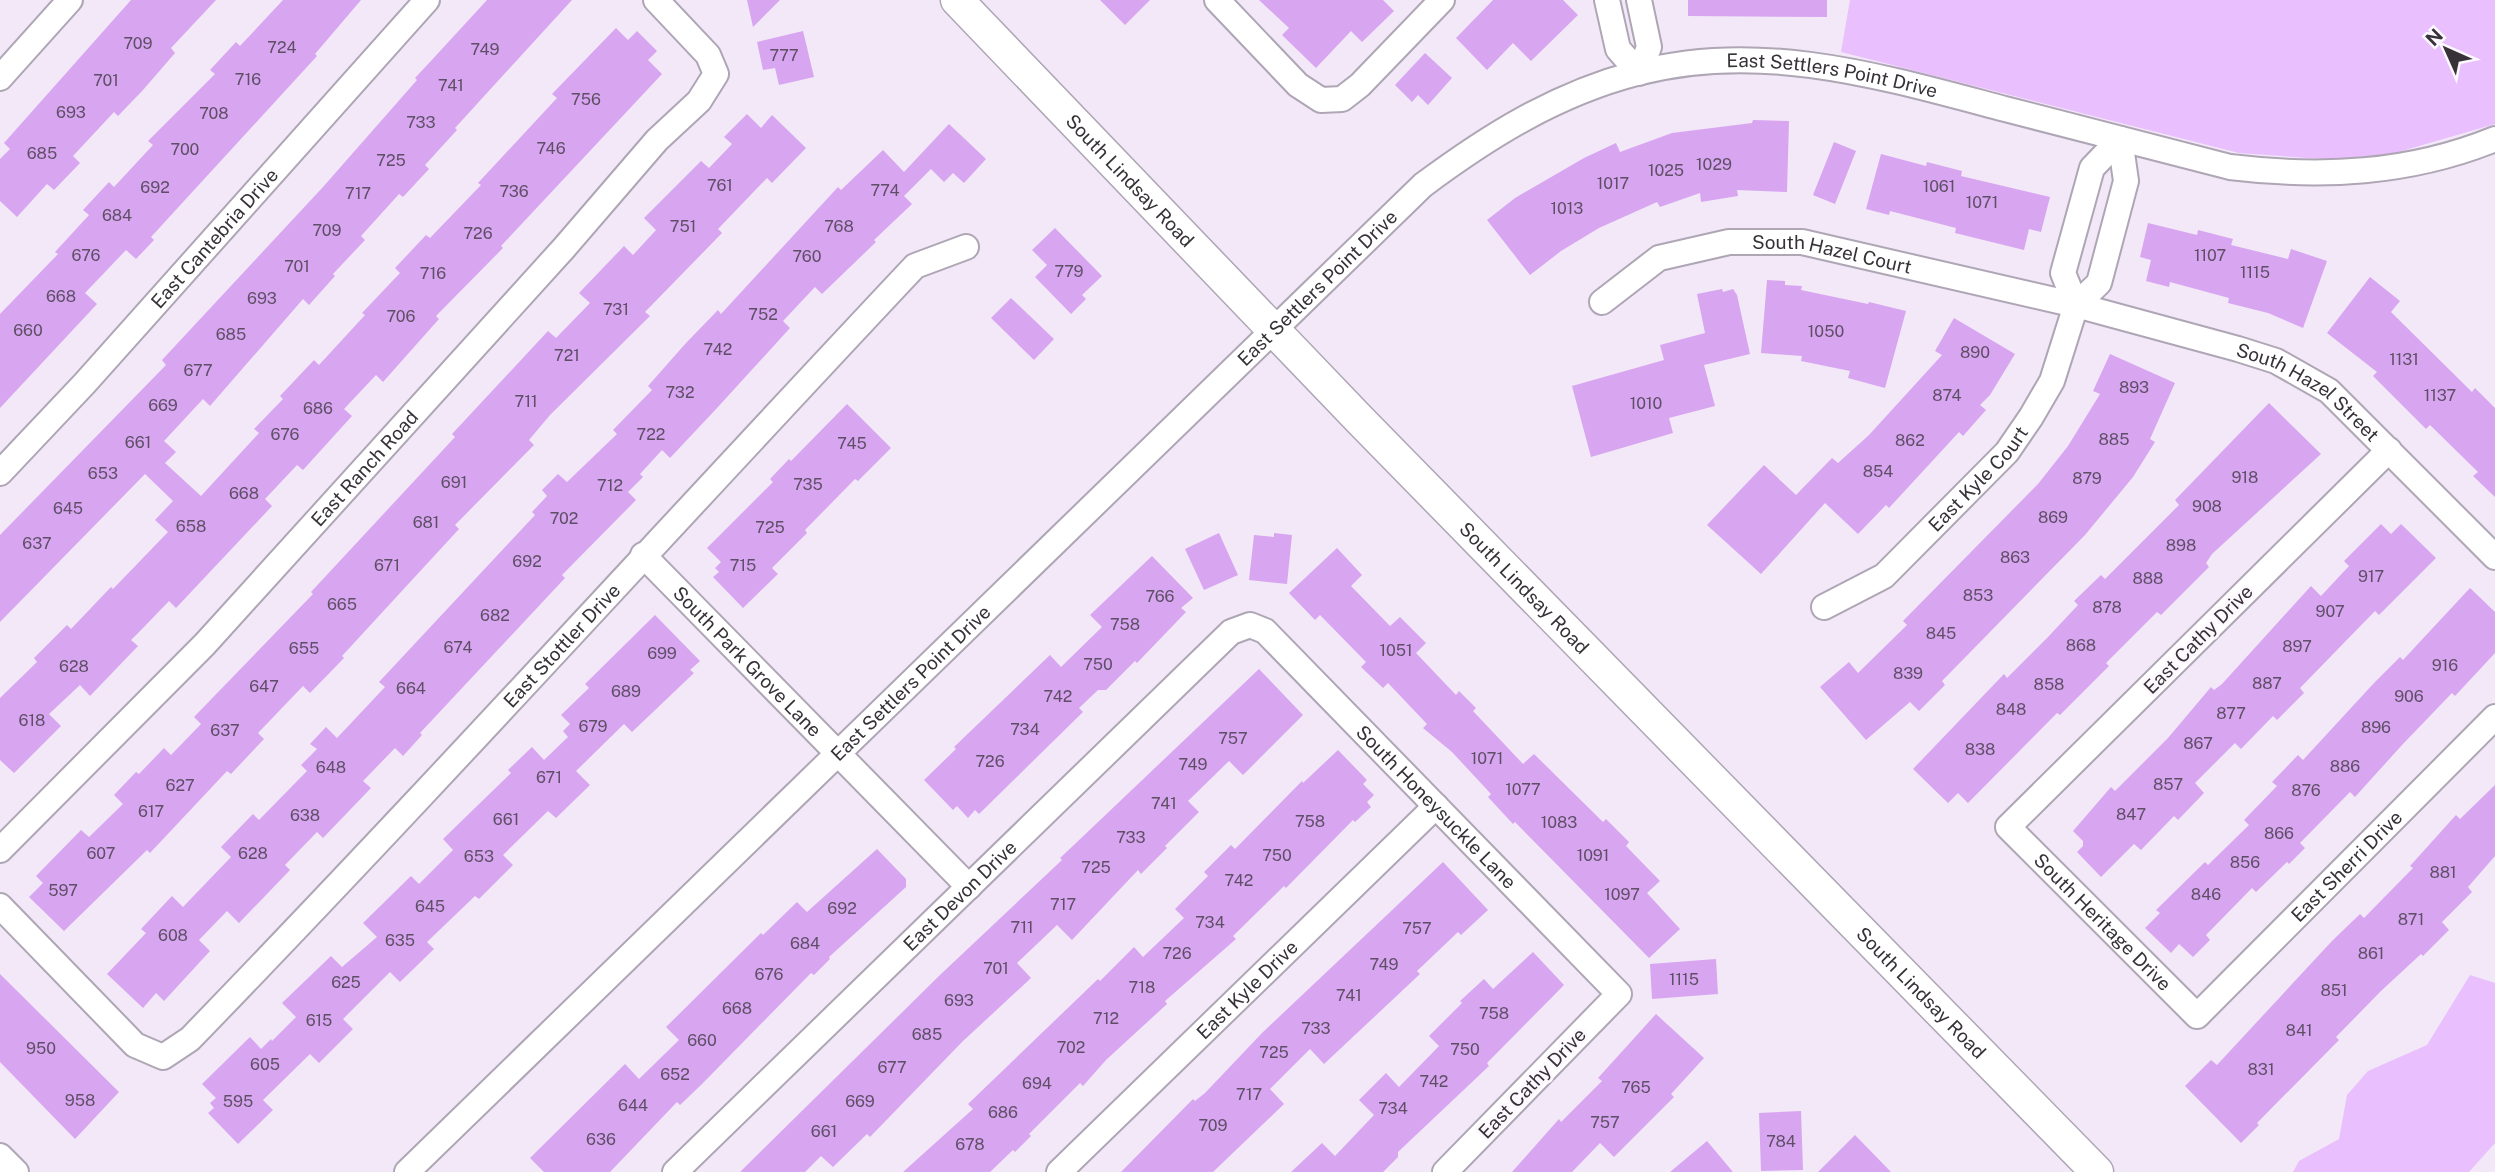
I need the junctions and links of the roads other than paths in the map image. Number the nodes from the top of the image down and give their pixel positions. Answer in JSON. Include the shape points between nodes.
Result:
{"nodes":[{"id":1,"x":70,"y":0,"type":"edge"},
{"id":2,"x":427,"y":0,"type":"edge"},
{"id":3,"x":656,"y":0,"type":"edge"},
{"id":4,"x":957,"y":0,"type":"edge"},
{"id":5,"x":1217,"y":0,"type":"edge"},
{"id":6,"x":1442,"y":0,"type":"edge"},
{"id":7,"x":1606,"y":0,"type":"edge"},
{"id":8,"x":1639,"y":0,"type":"edge"},
{"id":9,"x":1639,"y":73,"type":"junction"},
{"id":10,"x":0,"y":78,"type":"edge"},
{"id":11,"x":2120,"y":139,"type":"junction"},
{"id":12,"x":2495,"y":139,"type":"edge"},
{"id":13,"x":966,"y":247,"type":"dead end"},
{"id":14,"x":1602,"y":302,"type":"dead end"},
{"id":15,"x":2076,"y":305,"type":"junction"},
{"id":16,"x":1273,"y":328,"type":"junction"},
{"id":17,"x":2389,"y":450,"type":"junction"},
{"id":18,"x":0,"y":473,"type":"edge"},
{"id":19,"x":643,"y":555,"type":"junction"},
{"id":20,"x":2495,"y":557,"type":"edge"},
{"id":21,"x":1824,"y":607,"type":"dead end"},
{"id":22,"x":1250,"y":625,"type":"joint"},
{"id":23,"x":2495,"y":717,"type":"edge"},
{"id":24,"x":838,"y":753,"type":"junction"},
{"id":25,"x":1436,"y":806,"type":"junction"},
{"id":26,"x":2008,"y":827,"type":"joint"},
{"id":27,"x":0,"y":850,"type":"edge"},
{"id":28,"x":969,"y":887,"type":"junction"},
{"id":29,"x":0,"y":906,"type":"edge"},
{"id":30,"x":1619,"y":994,"type":"joint"},
{"id":31,"x":2197,"y":1016,"type":"joint"},
{"id":32,"x":0,"y":1156,"type":"edge"},
{"id":33,"x":16,"y":1172,"type":"edge"},
{"id":34,"x":407,"y":1172,"type":"edge"},
{"id":35,"x":675,"y":1172,"type":"edge"},
{"id":36,"x":1059,"y":1172,"type":"edge"},
{"id":37,"x":1445,"y":1172,"type":"edge"},
{"id":38,"x":2097,"y":1172,"type":"edge"}],
"edges":[{"from":1,"to":10,"type":"street"},
{"from":2,"to":18,"type":"street","name":"East Cantebria Drive"},
{"from":3,"to":27,"type":"street","name":"East Ranch Road","via":[[708,55],[716,74],[699,101],[657,140],[205,644]]},
{"from":4,"to":16,"type":"main road","name":"South Lindsay Road"},
{"from":5,"to":6,"type":"street","via":[[1298,85],[1321,100],[1342,99],[1360,85]]},
{"from":7,"to":9,"type":"street","via":[[1618,49]]},
{"from":8,"to":9,"type":"street","via":[[1648,47]]},
{"from":9,"to":11,"type":"street","name":"East Settlers Point Drive","via":[[1745,60],[1824,65],[1871,73]]},
{"from":9,"to":16,"type":"street","name":"East Settlers Point Drive","via":[[1534,112],[1462,156],[1423,185]]},
{"from":11,"to":12,"type":"street","name":"East Settlers Point Drive","via":[[2230,167],[2318,175],[2411,165]]},
{"from":11,"to":15,"type":"street","name":"East Kyle Court","via":[[2126,181],[2099,284]]},
{"from":11,"to":15,"type":"street","via":[[2092,168],[2063,273]]},
{"from":13,"to":19,"type":"street","name":"East Stottler Drive","via":[[915,266]]},
{"from":14,"to":15,"type":"street","name":"South Hazel Court","via":[[1659,258],[1730,242],[1802,242]]},
{"from":15,"to":17,"type":"street","name":"South Hazel Street","via":[[2276,361],[2329,391]]},
{"from":15,"to":21,"type":"street","name":"East Kyle Court","via":[[2052,381],[2007,452],[1884,576]]},
{"from":16,"to":24,"type":"street","name":"East Settlers Point Drive"},
{"from":16,"to":38,"type":"main road","name":"South Lindsay Road"},
{"from":17,"to":20,"type":"street","name":"South Hazel Street"},
{"from":17,"to":26,"type":"street","name":"East Cathy Drive"},
{"from":19,"to":24,"type":"street","name":"South Park Grove Lane"},
{"from":19,"to":29,"type":"street","name":"East Stottler Drive","via":[[410,811],[190,1039],[163,1057],[135,1045]]},
{"from":22,"to":25,"type":"street","name":"South Honeysuckle Lane","via":[[1265,631]]},
{"from":22,"to":28,"type":"street","name":"East Devon Drive","via":[[1231,632]]},
{"from":23,"to":31,"type":"street","name":"East Sherri Drive"},
{"from":24,"to":28,"type":"street","name":"South Park Grove Lane"},
{"from":24,"to":34,"type":"street","name":"East Settlers Point Drive"},
{"from":25,"to":30,"type":"street","name":"South Honeysuckle Lane"},
{"from":25,"to":36,"type":"street","name":"East Kyle Drive"},
{"from":26,"to":31,"type":"street","name":"South Heritage Drive"},
{"from":28,"to":35,"type":"street","name":"East Devon Drive"},
{"from":30,"to":37,"type":"street","name":"East Cathy Drive"},
{"from":32,"to":33,"type":"street"}]}
